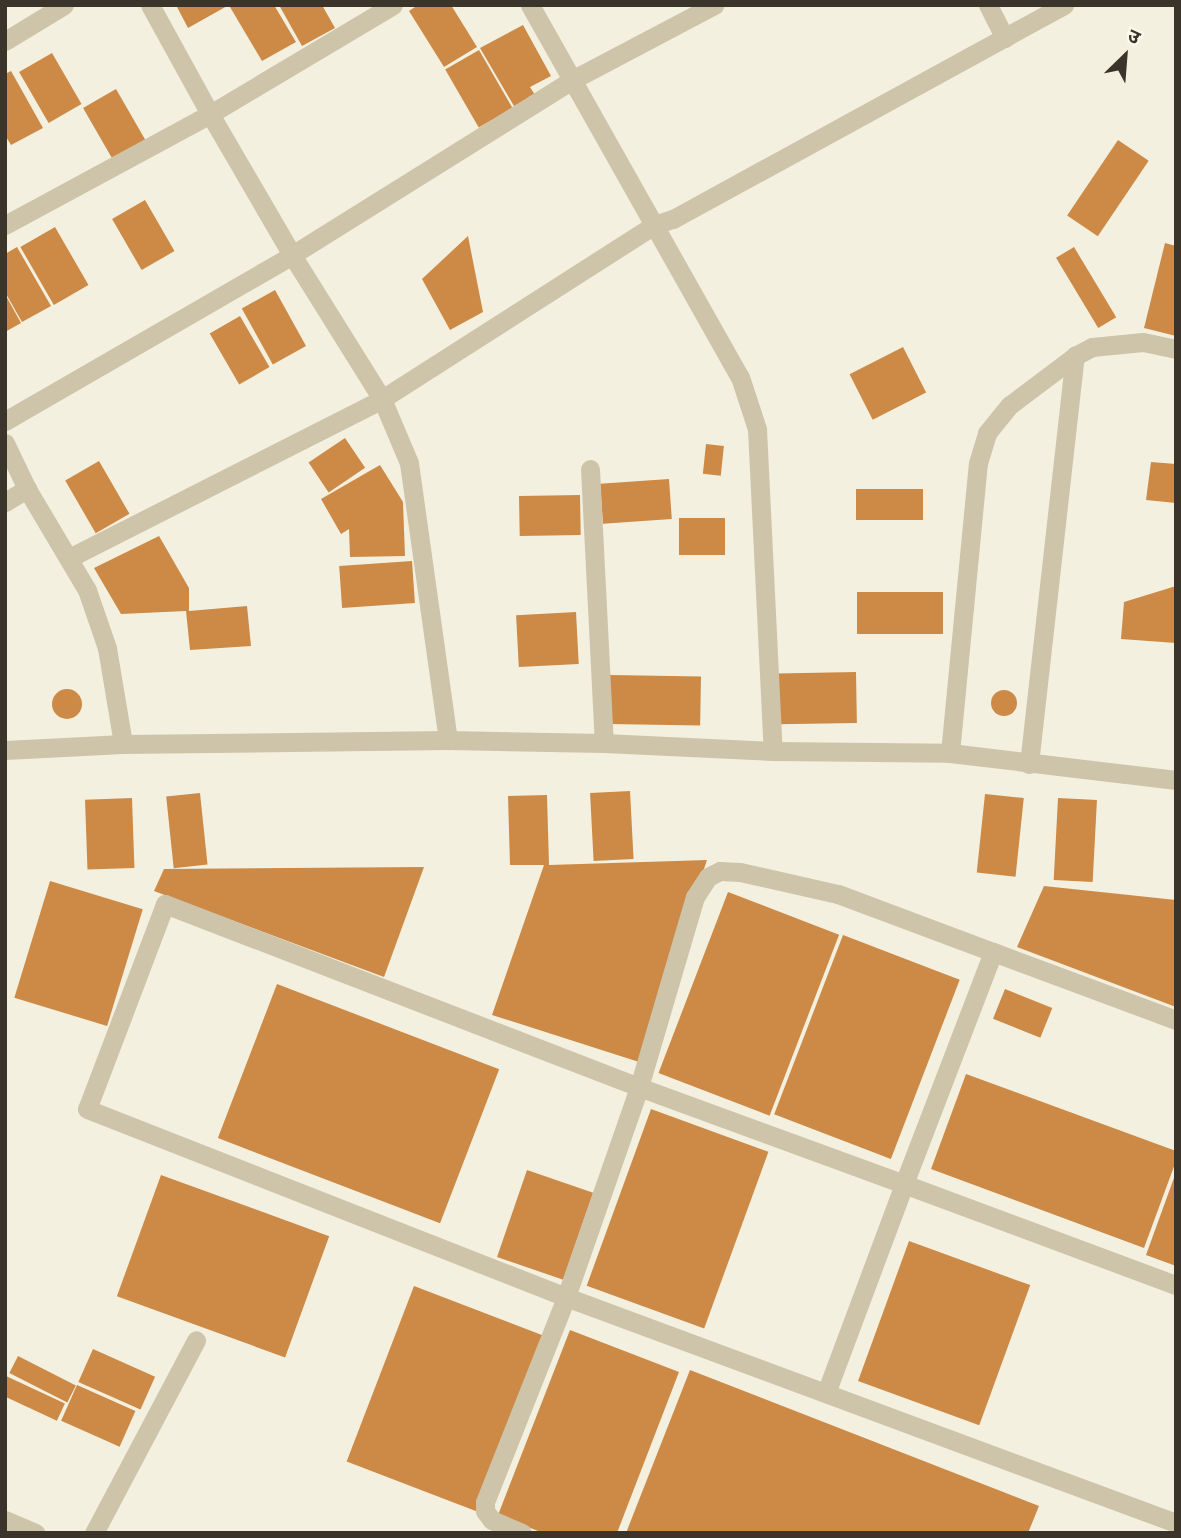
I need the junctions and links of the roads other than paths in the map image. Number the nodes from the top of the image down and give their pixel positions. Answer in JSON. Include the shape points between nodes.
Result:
{"nodes":[{"id":1,"x":64,"y":5,"type":"edge"},
{"id":2,"x":150,"y":5,"type":"edge"},
{"id":3,"x":393,"y":5,"type":"edge"},
{"id":4,"x":530,"y":5,"type":"edge"},
{"id":5,"x":714,"y":5,"type":"edge"},
{"id":6,"x":988,"y":5,"type":"edge"},
{"id":7,"x":1065,"y":5,"type":"edge"},
{"id":8,"x":1005,"y":38,"type":"junction"},
{"id":9,"x":5,"y":41,"type":"edge"},
{"id":10,"x":572,"y":80,"type":"junction"},
{"id":11,"x":210,"y":114,"type":"junction"},
{"id":12,"x":5,"y":225,"type":"edge"},
{"id":13,"x":654,"y":225,"type":"junction"},
{"id":14,"x":292,"y":255,"type":"junction"},
{"id":15,"x":1176,"y":349,"type":"edge"},
{"id":16,"x":1074,"y":356,"type":"junction"},
{"id":17,"x":382,"y":399,"type":"junction"},
{"id":18,"x":5,"y":421,"type":"edge"},
{"id":19,"x":5,"y":443,"type":"edge"},
{"id":20,"x":590,"y":470,"type":"dead end"},
{"id":21,"x":27,"y":489,"type":"junction"},
{"id":22,"x":5,"y":502,"type":"edge"},
{"id":23,"x":69,"y":558,"type":"junction"},
{"id":24,"x":448,"y":740,"type":"junction"},
{"id":25,"x":604,"y":743,"type":"junction"},
{"id":26,"x":123,"y":744,"type":"junction"},
{"id":27,"x":5,"y":750,"type":"edge"},
{"id":28,"x":773,"y":751,"type":"junction"},
{"id":29,"x":950,"y":753,"type":"junction"},
{"id":30,"x":1029,"y":764,"type":"junction"},
{"id":31,"x":1176,"y":780,"type":"edge"},
{"id":32,"x":993,"y":952,"type":"junction"},
{"id":33,"x":1176,"y":1020,"type":"edge"},
{"id":34,"x":639,"y":1087,"type":"junction"},
{"id":35,"x":904,"y":1184,"type":"junction"},
{"id":36,"x":1176,"y":1285,"type":"edge"},
{"id":37,"x":566,"y":1297,"type":"junction"},
{"id":38,"x":196,"y":1340,"type":"dead end"},
{"id":39,"x":825,"y":1393,"type":"junction"},
{"id":40,"x":5,"y":1520,"type":"edge"},
{"id":41,"x":1176,"y":1523,"type":"edge"},
{"id":42,"x":35,"y":1533,"type":"edge"},
{"id":43,"x":94,"y":1533,"type":"edge"},
{"id":44,"x":522,"y":1533,"type":"edge"}],
"edges":[{"from":1,"to":9,"type":"street"},
{"from":2,"to":11,"type":"street"},
{"from":3,"to":11,"type":"street"},
{"from":4,"to":10,"type":"street"},
{"from":5,"to":10,"type":"street"},
{"from":6,"to":8,"type":"street"},
{"from":7,"to":8,"type":"street"},
{"from":8,"to":13,"type":"street","via":[[673,219]]},
{"from":10,"to":13,"type":"street"},
{"from":10,"to":14,"type":"street"},
{"from":11,"to":12,"type":"street"},
{"from":11,"to":14,"type":"street"},
{"from":13,"to":17,"type":"street"},
{"from":13,"to":28,"type":"street","via":[[740,377],[757,429]]},
{"from":14,"to":17,"type":"street"},
{"from":14,"to":18,"type":"street"},
{"from":15,"to":16,"type":"street","via":[[1143,342],[1092,347]]},
{"from":16,"to":29,"type":"street","via":[[1010,405],[987,433],[978,463]]},
{"from":16,"to":30,"type":"street"},
{"from":17,"to":23,"type":"street"},
{"from":17,"to":24,"type":"street","via":[[409,463]]},
{"from":19,"to":21,"type":"street"},
{"from":20,"to":25,"type":"street"},
{"from":21,"to":22,"type":"street"},
{"from":21,"to":23,"type":"street"},
{"from":23,"to":26,"type":"street","via":[[87,590],[107,648]]},
{"from":24,"to":25,"type":"street"},
{"from":24,"to":26,"type":"street"},
{"from":25,"to":28,"type":"street"},
{"from":26,"to":27,"type":"street"},
{"from":28,"to":29,"type":"street"},
{"from":29,"to":30,"type":"street"},
{"from":30,"to":31,"type":"street"},
{"from":32,"to":33,"type":"street"},
{"from":32,"to":34,"type":"street","via":[[838,894],[740,872],[720,872],[708,877],[695,897]]},
{"from":32,"to":35,"type":"street"},
{"from":34,"to":35,"type":"street"},
{"from":34,"to":37,"type":"street"},
{"from":34,"to":37,"type":"street","via":[[164,904],[87,1109]]},
{"from":35,"to":36,"type":"street"},
{"from":35,"to":39,"type":"street"},
{"from":37,"to":39,"type":"street"},
{"from":37,"to":44,"type":"street","via":[[485,1502],[492,1520]]},
{"from":38,"to":43,"type":"street"},
{"from":39,"to":41,"type":"street"},
{"from":40,"to":42,"type":"street"}]}
